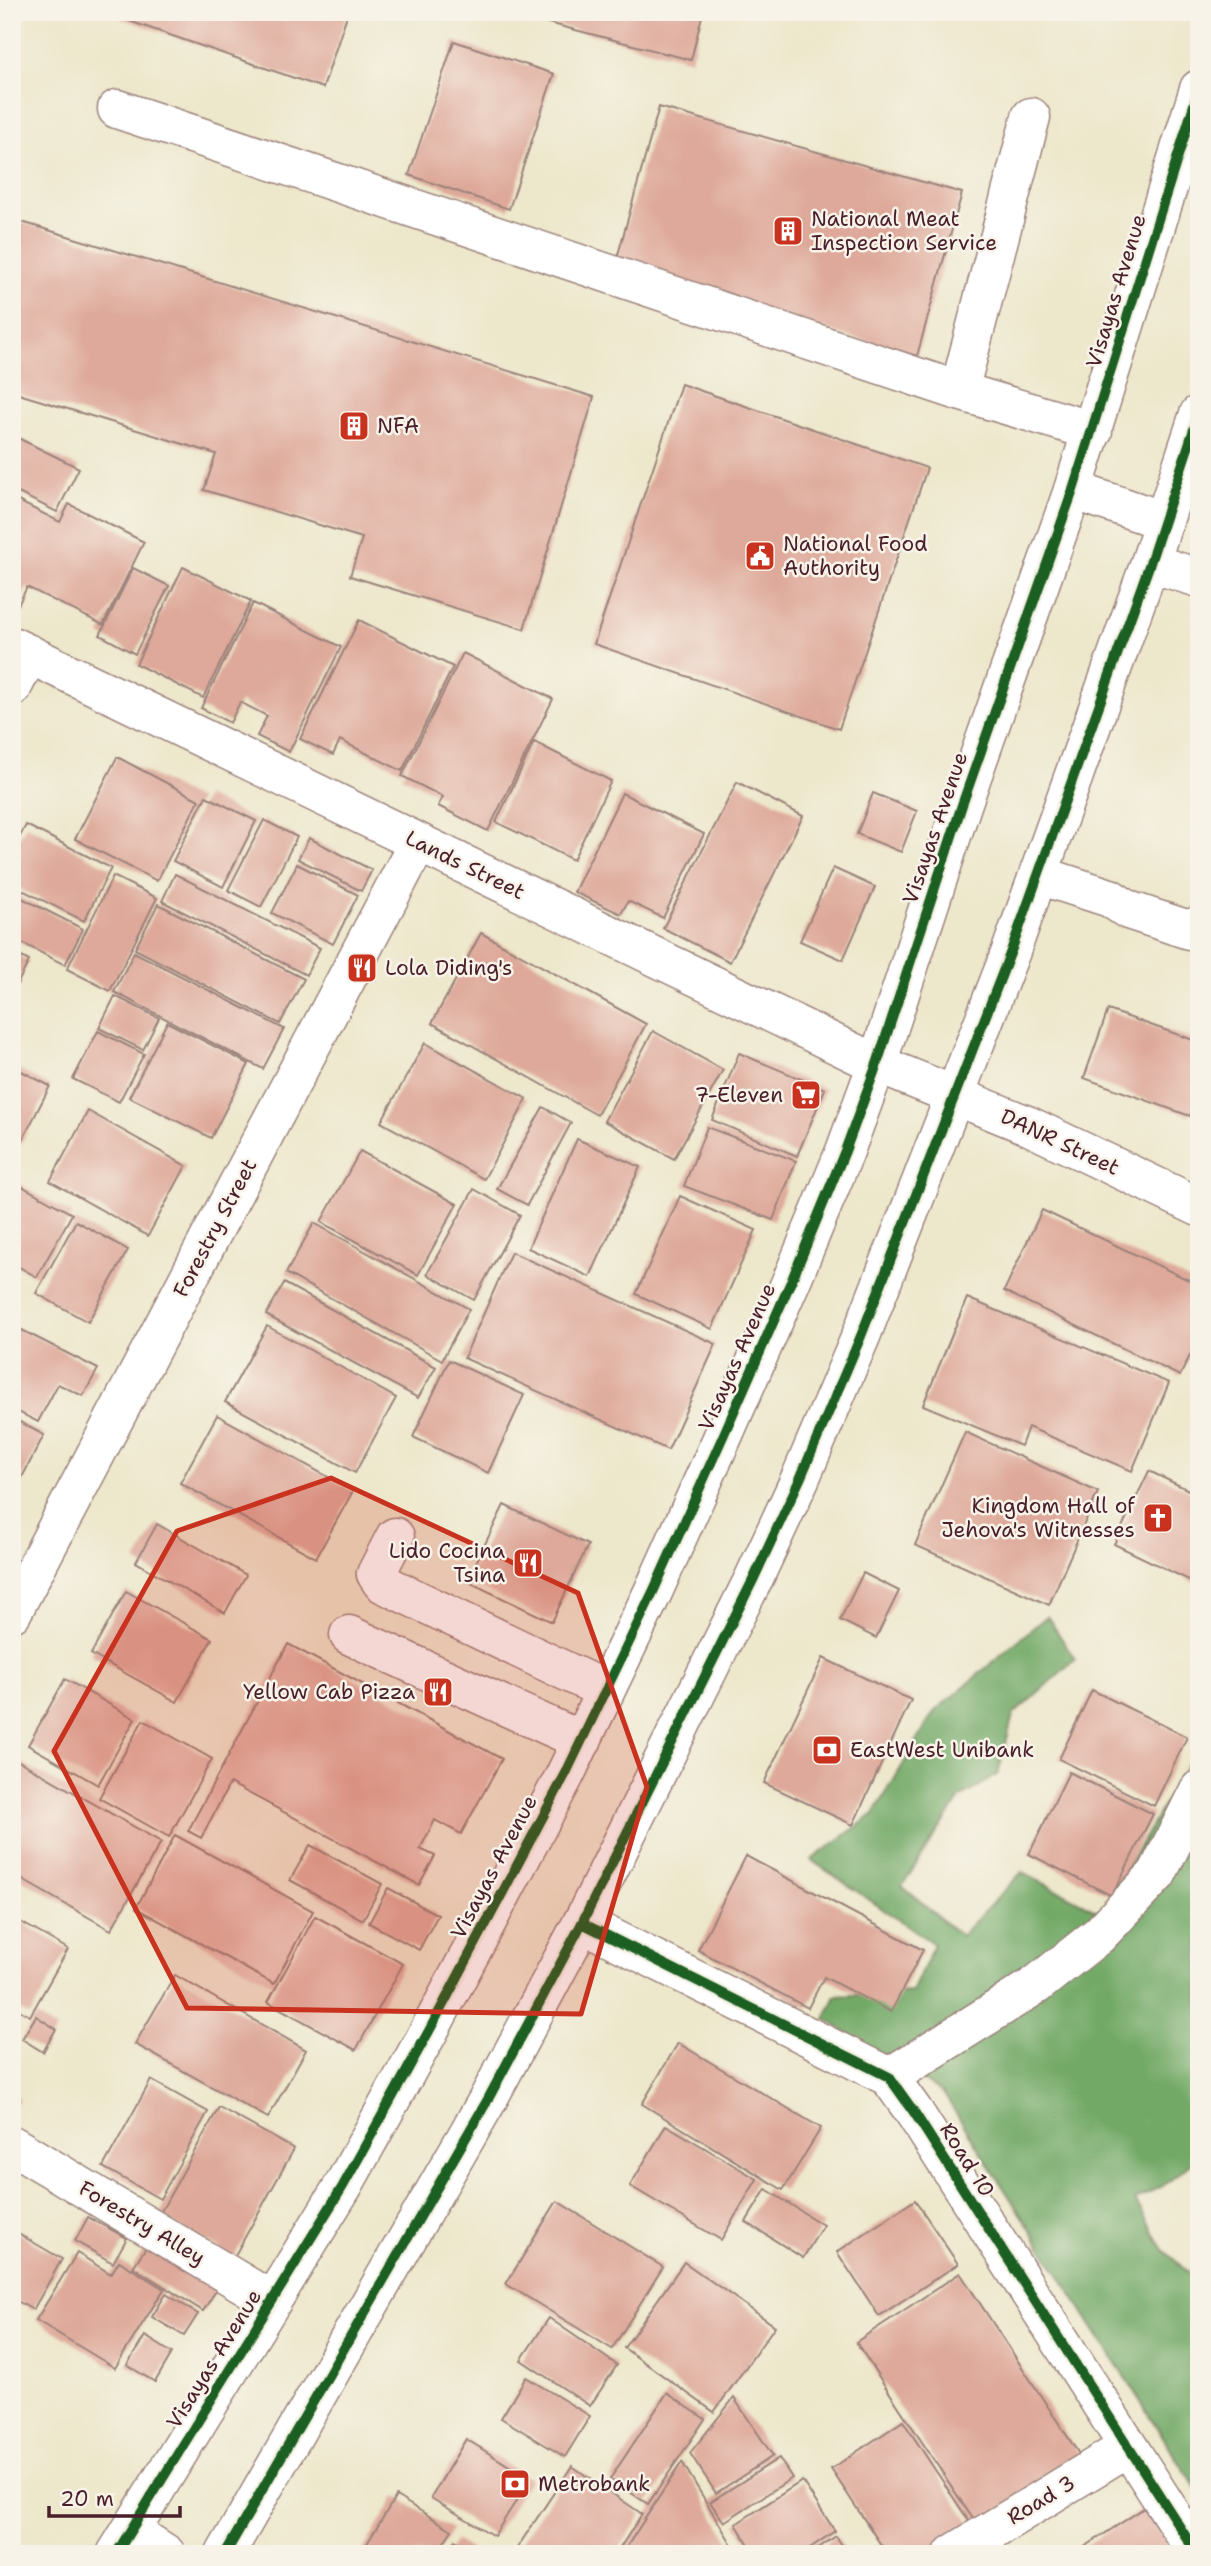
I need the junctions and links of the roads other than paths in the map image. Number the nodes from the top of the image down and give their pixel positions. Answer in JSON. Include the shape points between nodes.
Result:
{"nodes":[{"id":1,"x":1199,"y":89,"type":"edge"},
{"id":2,"x":117,"y":109,"type":"dead end"},
{"id":3,"x":1031,"y":117,"type":"dead end"},
{"id":4,"x":959,"y":391,"type":"junction"},
{"id":5,"x":1199,"y":414,"type":"edge"},
{"id":6,"x":1093,"y":431,"type":"junction"},
{"id":7,"x":1073,"y":490,"type":"junction"},
{"id":8,"x":1164,"y":521,"type":"junction"},
{"id":9,"x":1150,"y":563,"type":"junction"},
{"id":10,"x":1199,"y":578,"type":"edge"},
{"id":11,"x":20,"y":650,"type":"edge"},
{"id":12,"x":12,"y":688,"type":"edge"},
{"id":13,"x":418,"y":843,"type":"junction"},
{"id":14,"x":1039,"y":875,"type":"junction"},
{"id":15,"x":1199,"y":925,"type":"edge"},
{"id":16,"x":877,"y":1064,"type":"junction"},
{"id":17,"x":920,"y":1081,"type":"joint"},
{"id":18,"x":956,"y":1095,"type":"junction"},
{"id":19,"x":1199,"y":1207,"type":"edge"},
{"id":20,"x":395,"y":1537,"type":"dead end"},
{"id":21,"x":12,"y":1613,"type":"edge"},
{"id":22,"x":349,"y":1634,"type":"dead end"},
{"id":23,"x":605,"y":1690,"type":"junction"},
{"id":24,"x":582,"y":1741,"type":"junction"},
{"id":25,"x":1199,"y":1790,"type":"edge"},
{"id":26,"x":582,"y":1923,"type":"junction"},
{"id":27,"x":889,"y":2077,"type":"junction"},
{"id":28,"x":12,"y":2145,"type":"edge"},
{"id":29,"x":272,"y":2301,"type":"junction"},
{"id":30,"x":1128,"y":2447,"type":"junction"},
{"id":31,"x":124,"y":2543,"type":"edge"},
{"id":32,"x":166,"y":2554,"type":"edge"},
{"id":33,"x":225,"y":2554,"type":"edge"},
{"id":34,"x":953,"y":2554,"type":"edge"},
{"id":35,"x":1197,"y":2554,"type":"edge"}],
"edges":[{"from":1,"to":6,"type":"main road","name":"Visayas Avenue"},
{"from":2,"to":4,"type":"main road"},
{"from":3,"to":4,"type":"main road"},
{"from":4,"to":6,"type":"main road"},
{"from":5,"to":8,"type":"main road"},
{"from":6,"to":7,"type":"main road","name":"Visayas Avenue"},
{"from":7,"to":8,"type":"main road"},
{"from":7,"to":16,"type":"main road","name":"Visayas Avenue"},
{"from":8,"to":9,"type":"main road"},
{"from":9,"to":10,"type":"main road"},
{"from":9,"to":14,"type":"main road"},
{"from":11,"to":12,"type":"main road"},
{"from":11,"to":13,"type":"main road","name":"Lands Street"},
{"from":13,"to":16,"type":"main road","name":"Lands Street"},
{"from":13,"to":21,"type":"main road","name":"Forestry Street"},
{"from":14,"to":15,"type":"main road","via":[[1189,930]]},
{"from":14,"to":18,"type":"main road"},
{"from":16,"to":17,"type":"main road","name":"Lands Street"},
{"from":16,"to":23,"type":"main road","name":"Visayas Avenue","via":[[793,1277],[659,1580]]},
{"from":17,"to":18,"type":"main road","name":"DANR Street"},
{"from":18,"to":19,"type":"main road","name":"DANR Street"},
{"from":18,"to":26,"type":"main road","via":[[800,1479]]},
{"from":20,"to":23,"type":"main road","via":[[376,1574],[382,1583]]},
{"from":22,"to":24,"type":"main road"},
{"from":23,"to":24,"type":"main road","name":"Visayas Avenue"},
{"from":24,"to":29,"type":"main road","name":"Visayas Avenue","via":[[429,2031],[343,2186]]},
{"from":25,"to":27,"type":"main road","via":[[1157,1874],[1099,1935],[1036,1985]]},
{"from":26,"to":27,"type":"main road","name":"Road 10"},
{"from":26,"to":33,"type":"main road","via":[[486,2101]]},
{"from":27,"to":30,"type":"main road","name":"Road 10"},
{"from":28,"to":29,"type":"main road","name":"Forestry Alley"},
{"from":29,"to":31,"type":"main road","name":"Visayas Avenue"},
{"from":30,"to":34,"type":"main road","name":"Road 3"},
{"from":30,"to":35,"type":"main road","name":"Road 10"},
{"from":31,"to":32,"type":"main road"}]}
